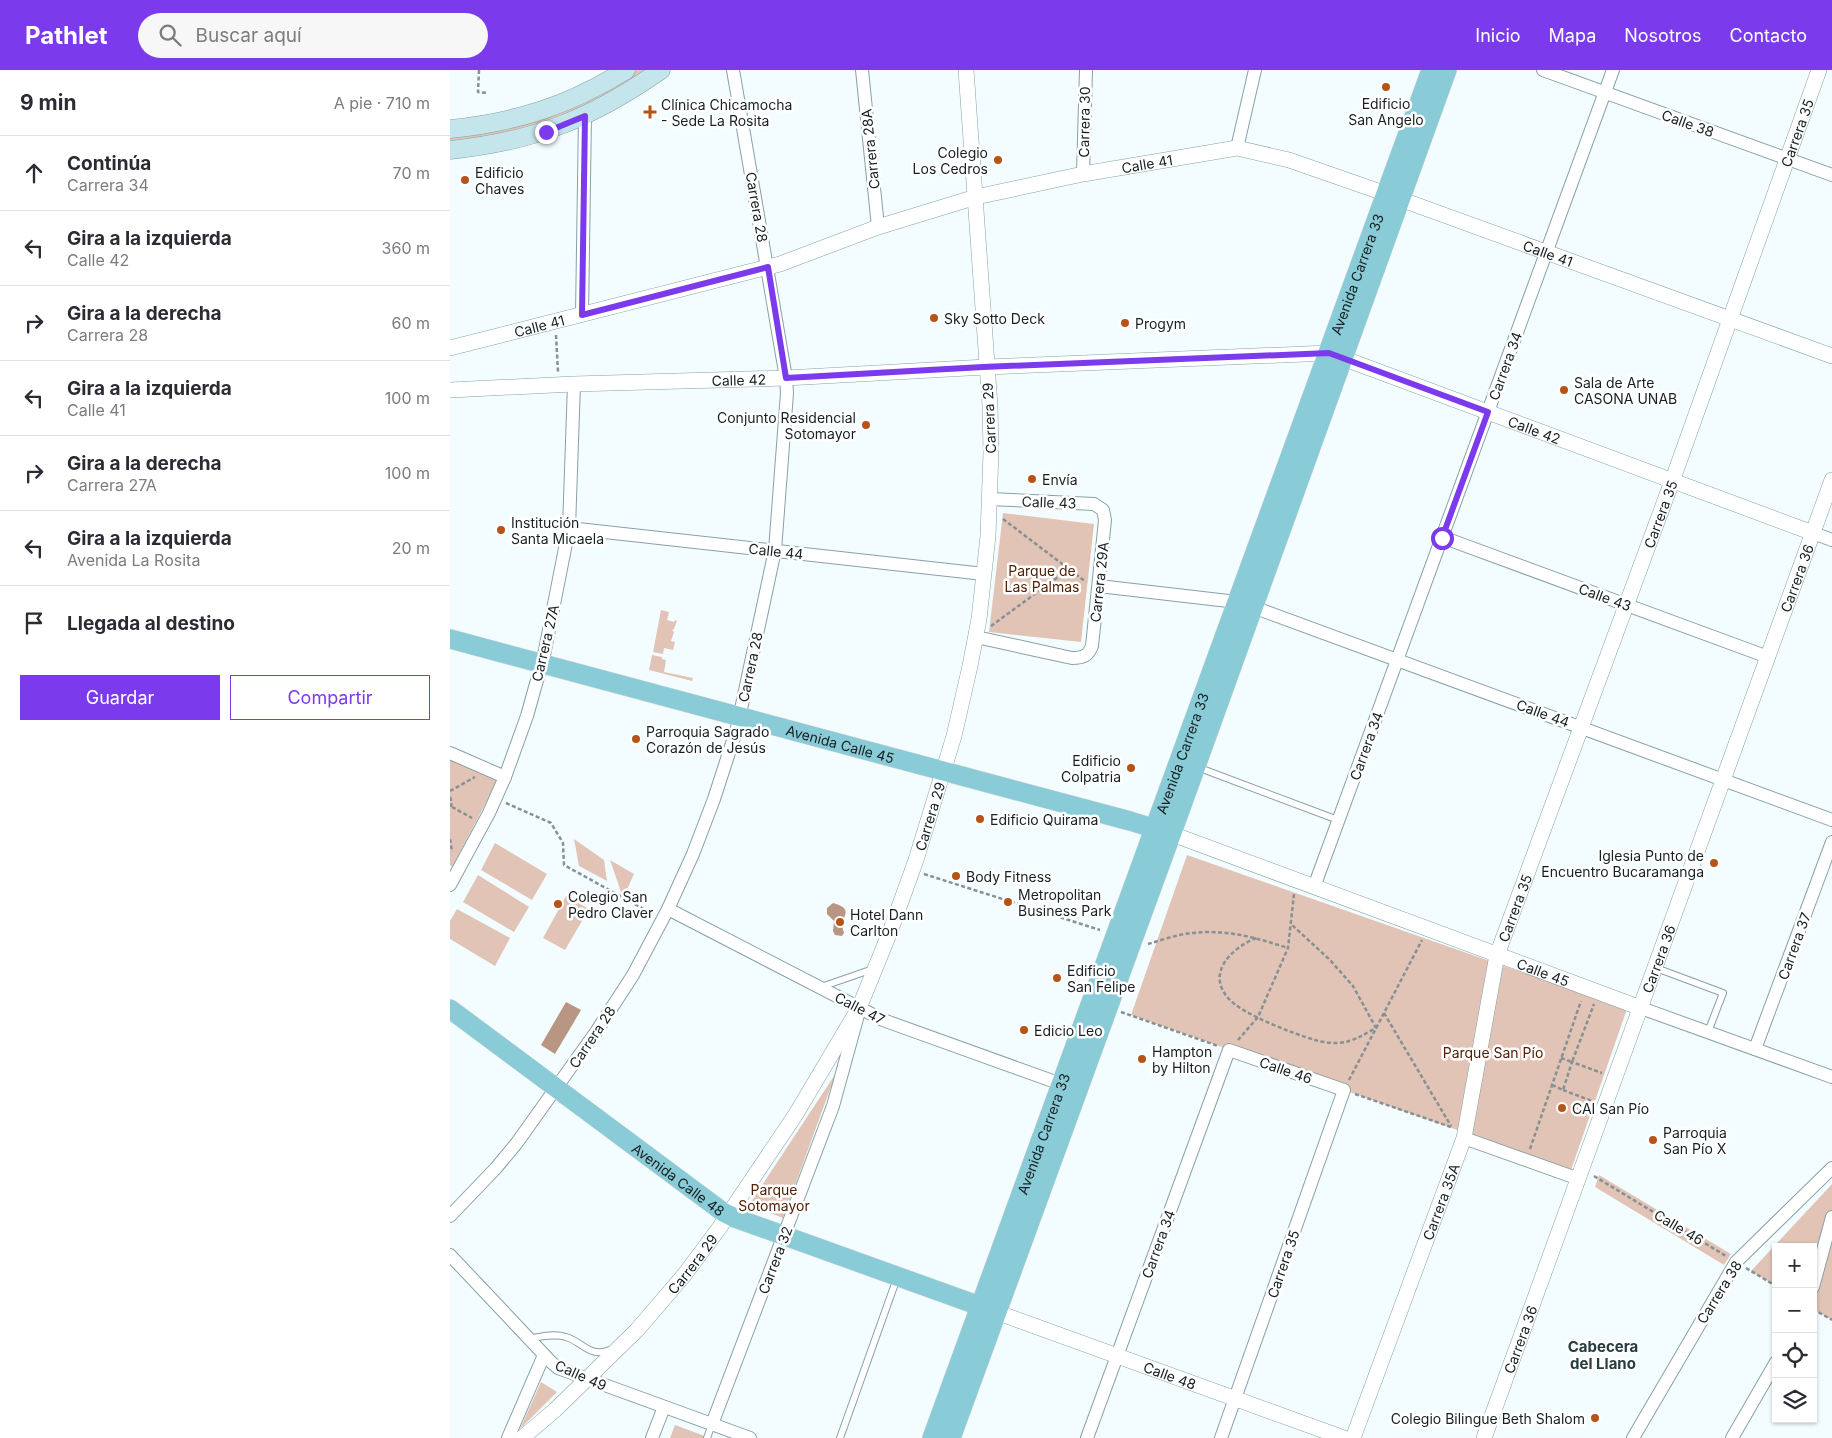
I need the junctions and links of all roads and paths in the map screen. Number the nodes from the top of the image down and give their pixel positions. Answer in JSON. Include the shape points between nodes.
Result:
{"nodes":[{"id":1,"x":479,"y":70,"type":"edge"},
{"id":2,"x":626,"y":70,"type":"edge"},
{"id":3,"x":661,"y":70,"type":"edge"},
{"id":4,"x":733,"y":70,"type":"edge"},
{"id":5,"x":862,"y":70,"type":"edge"},
{"id":6,"x":966,"y":70,"type":"edge"},
{"id":7,"x":1086,"y":70,"type":"edge"},
{"id":8,"x":1255,"y":70,"type":"edge"},
{"id":9,"x":1431,"y":70,"type":"edge"},
{"id":10,"x":1447,"y":70,"type":"edge"},
{"id":11,"x":1543,"y":70,"type":"edge"},
{"id":12,"x":1612,"y":70,"type":"edge"},
{"id":13,"x":1819,"y":70,"type":"edge"},
{"id":14,"x":1604,"y":92,"type":"junction"},
{"id":15,"x":488,"y":93,"type":"dead end"},
{"id":16,"x":585,"y":116,"type":"junction"},
{"id":17,"x":450,"y":129,"type":"edge"},
{"id":18,"x":1237,"y":148,"type":"junction"},
{"id":19,"x":450,"y":150,"type":"edge"},
{"id":20,"x":1787,"y":159,"type":"junction"},
{"id":21,"x":1083,"y":174,"type":"junction"},
{"id":22,"x":1832,"y":175,"type":"edge"},
{"id":23,"x":1393,"y":196,"type":"junction"},
{"id":24,"x":976,"y":197,"type":"junction"},
{"id":25,"x":878,"y":228,"type":"junction"},
{"id":26,"x":1546,"y":252,"type":"junction"},
{"id":27,"x":768,"y":267,"type":"junction"},
{"id":28,"x":582,"y":315,"type":"junction"},
{"id":29,"x":1730,"y":319,"type":"junction"},
{"id":30,"x":556,"y":321,"type":"junction"},
{"id":31,"x":450,"y":348,"type":"edge"},
{"id":32,"x":1335,"y":355,"type":"junction"},
{"id":33,"x":1832,"y":356,"type":"edge"},
{"id":34,"x":986,"y":367,"type":"junction"},
{"id":35,"x":786,"y":378,"type":"junction"},
{"id":36,"x":566,"y":385,"type":"junction"},
{"id":37,"x":450,"y":390,"type":"edge"},
{"id":38,"x":1488,"y":412,"type":"junction"},
{"id":39,"x":1672,"y":480,"type":"junction"},
{"id":40,"x":1832,"y":480,"type":"edge"},
{"id":41,"x":990,"y":504,"type":"junction"},
{"id":42,"x":1104,"y":512,"type":"joint"},
{"id":43,"x":569,"y":528,"type":"junction"},
{"id":44,"x":1813,"y":533,"type":"junction"},
{"id":45,"x":1442,"y":538,"type":"junction"},
{"id":46,"x":1832,"y":540,"type":"edge"},
{"id":47,"x":775,"y":550,"type":"junction"},
{"id":48,"x":1069,"y":569,"type":"junction"},
{"id":49,"x":984,"y":574,"type":"junction"},
{"id":50,"x":1098,"y":589,"type":"junction"},
{"id":51,"x":1245,"y":605,"type":"junction"},
{"id":52,"x":1626,"y":605,"type":"junction"},
{"id":53,"x":976,"y":637,"type":"junction"},
{"id":54,"x":450,"y":638,"type":"edge"},
{"id":55,"x":1768,"y":657,"type":"junction"},
{"id":56,"x":1397,"y":660,"type":"junction"},
{"id":57,"x":542,"y":663,"type":"junction"},
{"id":58,"x":740,"y":716,"type":"junction"},
{"id":59,"x":1581,"y":727,"type":"junction"},
{"id":60,"x":450,"y":753,"type":"edge"},
{"id":61,"x":1196,"y":766,"type":"junction"},
{"id":62,"x":488,"y":769,"type":"junction"},
{"id":63,"x":944,"y":771,"type":"junction"},
{"id":64,"x":505,"y":777,"type":"junction"},
{"id":65,"x":1724,"y":780,"type":"junction"},
{"id":66,"x":450,"y":791,"type":"edge"},
{"id":67,"x":450,"y":797,"type":"edge"},
{"id":68,"x":496,"y":798,"type":"junction"},
{"id":69,"x":451,"y":807,"type":"edge"},
{"id":70,"x":1338,"y":820,"type":"junction"},
{"id":71,"x":1832,"y":820,"type":"edge"},
{"id":72,"x":484,"y":824,"type":"junction"},
{"id":73,"x":1163,"y":831,"type":"junction"},
{"id":74,"x":1832,"y":842,"type":"edge"},
{"id":75,"x":454,"y":870,"type":"edge"},
{"id":76,"x":913,"y":870,"type":"junction"},
{"id":77,"x":1296,"y":880,"type":"junction"},
{"id":78,"x":450,"y":885,"type":"edge"},
{"id":79,"x":1314,"y":887,"type":"junction"},
{"id":80,"x":666,"y":914,"type":"junction"},
{"id":81,"x":1291,"y":924,"type":"junction"},
{"id":82,"x":1427,"y":929,"type":"junction"},
{"id":83,"x":1106,"y":932,"type":"dead end"},
{"id":84,"x":1256,"y":938,"type":"junction"},
{"id":85,"x":1146,"y":945,"type":"dead end"},
{"id":86,"x":1288,"y":948,"type":"junction"},
{"id":87,"x":1497,"y":955,"type":"junction"},
{"id":88,"x":876,"y":968,"type":"junction"},
{"id":89,"x":1656,"y":968,"type":"junction"},
{"id":90,"x":1585,"y":987,"type":"junction"},
{"id":91,"x":820,"y":988,"type":"junction"},
{"id":92,"x":1594,"y":1003,"type":"dead end"},
{"id":93,"x":1108,"y":1007,"type":"junction"},
{"id":94,"x":450,"y":1008,"type":"edge"},
{"id":95,"x":859,"y":1008,"type":"junction"},
{"id":96,"x":1641,"y":1008,"type":"junction"},
{"id":97,"x":1384,"y":1014,"type":"junction"},
{"id":98,"x":1258,"y":1017,"type":"junction"},
{"id":99,"x":1376,"y":1028,"type":"junction"},
{"id":100,"x":1708,"y":1032,"type":"junction"},
{"id":101,"x":1755,"y":1049,"type":"junction"},
{"id":102,"x":1229,"y":1050,"type":"junction"},
{"id":103,"x":1561,"y":1058,"type":"junction"},
{"id":104,"x":1572,"y":1062,"type":"junction"},
{"id":105,"x":1602,"y":1073,"type":"dead end"},
{"id":106,"x":1832,"y":1077,"type":"edge"},
{"id":107,"x":1061,"y":1084,"type":"junction"},
{"id":108,"x":1552,"y":1085,"type":"junction"},
{"id":109,"x":557,"y":1088,"type":"junction"},
{"id":110,"x":1344,"y":1090,"type":"junction"},
{"id":111,"x":1563,"y":1090,"type":"junction"},
{"id":112,"x":1592,"y":1101,"type":"dead end"},
{"id":113,"x":1460,"y":1132,"type":"junction"},
{"id":114,"x":1527,"y":1160,"type":"junction"},
{"id":115,"x":1832,"y":1168,"type":"edge"},
{"id":116,"x":1580,"y":1174,"type":"junction"},
{"id":117,"x":728,"y":1215,"type":"junction"},
{"id":118,"x":450,"y":1216,"type":"edge"},
{"id":119,"x":1832,"y":1217,"type":"edge"},
{"id":120,"x":784,"y":1236,"type":"junction"},
{"id":121,"x":450,"y":1255,"type":"edge"},
{"id":122,"x":1736,"y":1262,"type":"junction"},
{"id":123,"x":1817,"y":1272,"type":"edge"},
{"id":124,"x":898,"y":1277,"type":"junction"},
{"id":125,"x":1772,"y":1284,"type":"edge"},
{"id":126,"x":988,"y":1309,"type":"junction"},
{"id":127,"x":1817,"y":1311,"type":"edge"},
{"id":128,"x":1832,"y":1320,"type":"edge"},
{"id":129,"x":529,"y":1338,"type":"junction"},
{"id":130,"x":618,"y":1347,"type":"junction"},
{"id":131,"x":544,"y":1355,"type":"junction"},
{"id":132,"x":1117,"y":1356,"type":"junction"},
{"id":133,"x":1772,"y":1369,"type":"edge"},
{"id":134,"x":587,"y":1379,"type":"junction"},
{"id":135,"x":1235,"y":1398,"type":"junction"},
{"id":136,"x":664,"y":1407,"type":"junction"},
{"id":137,"x":712,"y":1424,"type":"junction"},
{"id":138,"x":508,"y":1438,"type":"edge"},
{"id":139,"x":522,"y":1438,"type":"edge"},
{"id":140,"x":652,"y":1438,"type":"edge"},
{"id":141,"x":707,"y":1438,"type":"edge"},
{"id":142,"x":750,"y":1438,"type":"edge"},
{"id":143,"x":840,"y":1438,"type":"edge"},
{"id":144,"x":932,"y":1438,"type":"edge"},
{"id":145,"x":951,"y":1438,"type":"edge"},
{"id":146,"x":1087,"y":1438,"type":"edge"},
{"id":147,"x":1221,"y":1438,"type":"edge"},
{"id":148,"x":1344,"y":1438,"type":"edge"},
{"id":149,"x":1354,"y":1438,"type":"edge"},
{"id":150,"x":1484,"y":1438,"type":"edge"},
{"id":151,"x":1632,"y":1438,"type":"edge"},
{"id":152,"x":1732,"y":1438,"type":"edge"}],
"edges":[{"from":1,"to":15,"type":"path","via":[[478,92]]},
{"from":2,"to":17,"type":"main road","via":[[578,97],[548,109],[498,122]]},
{"from":3,"to":16,"type":"main road"},
{"from":4,"to":27,"type":"street","name":"Carrera 28"},
{"from":5,"to":25,"type":"street","name":"Carrera 28A"},
{"from":6,"to":24,"type":"street","name":"Carrera 29"},
{"from":7,"to":21,"type":"street","name":"Carrera 30"},
{"from":8,"to":18,"type":"street"},
{"from":9,"to":23,"type":"main road","name":"Avenida Carrera 33"},
{"from":10,"to":23,"type":"main road","name":"Avenida Carrera 33"},
{"from":11,"to":14,"type":"street","name":"Calle 38"},
{"from":12,"to":14,"type":"street","name":"Carrera 34"},
{"from":13,"to":20,"type":"street","name":"Carrera 35"},
{"from":14,"to":20,"type":"street","name":"Calle 38"},
{"from":14,"to":26,"type":"street","name":"Carrera 34"},
{"from":16,"to":19,"type":"main road","via":[[518,139]]},
{"from":16,"to":28,"type":"street"},
{"from":18,"to":21,"type":"street","name":"Calle 41"},
{"from":18,"to":23,"type":"street","name":"Calle 41","via":[[1289,160]]},
{"from":20,"to":22,"type":"street","name":"Calle 38"},
{"from":20,"to":29,"type":"street","name":"Carrera 35"},
{"from":21,"to":24,"type":"street","name":"Calle 41"},
{"from":23,"to":26,"type":"street","name":"Calle 41"},
{"from":23,"to":32,"type":"main road","name":"Avenida Carrera 33"},
{"from":24,"to":25,"type":"street","name":"Calle 41"},
{"from":24,"to":34,"type":"street","name":"Carrera 29"},
{"from":25,"to":27,"type":"street","name":"Calle 41"},
{"from":26,"to":29,"type":"street","name":"Calle 41"},
{"from":26,"to":38,"type":"street","name":"Carrera 34"},
{"from":27,"to":28,"type":"street","name":"Calle 41"},
{"from":27,"to":35,"type":"street","name":"Carrera 28"},
{"from":28,"to":30,"type":"street","name":"Calle 41"},
{"from":29,"to":33,"type":"street","name":"Calle 41"},
{"from":29,"to":39,"type":"street","name":"Carrera 35"},
{"from":30,"to":31,"type":"street","name":"Calle 41"},
{"from":30,"to":36,"type":"path"},
{"from":32,"to":34,"type":"street","name":"Calle 42"},
{"from":32,"to":38,"type":"street","name":"Calle 42"},
{"from":32,"to":51,"type":"main road","name":"Avenida Carrera 33"},
{"from":34,"to":35,"type":"street","name":"Calle 42"},
{"from":34,"to":41,"type":"street","name":"Carrera 29","via":[[991,443]]},
{"from":35,"to":36,"type":"street","name":"Calle 42"},
{"from":35,"to":47,"type":"street","name":"Carrera 28"},
{"from":36,"to":37,"type":"street","name":"Calle 42"},
{"from":36,"to":43,"type":"street","name":"Carrera 27A"},
{"from":38,"to":39,"type":"street","name":"Calle 42"},
{"from":38,"to":45,"type":"street","name":"Carrera 34"},
{"from":39,"to":44,"type":"street","name":"Calle 42"},
{"from":39,"to":52,"type":"street","name":"Carrera 35"},
{"from":40,"to":44,"type":"street","name":"Carrera 36"},
{"from":41,"to":42,"type":"street","name":"Calle 43","via":[[1090,504]]},
{"from":41,"to":48,"type":"path"},
{"from":41,"to":49,"type":"street","name":"Carrera 29"},
{"from":42,"to":50,"type":"street","name":"Carrera 29A","via":[[1106,520]]},
{"from":43,"to":47,"type":"street","name":"Calle 44"},
{"from":43,"to":57,"type":"street","name":"Carrera 27A"},
{"from":44,"to":46,"type":"street","name":"Calle 42"},
{"from":44,"to":55,"type":"street","name":"Carrera 36"},
{"from":45,"to":52,"type":"street","name":"Calle 43"},
{"from":45,"to":56,"type":"street","name":"Carrera 34"},
{"from":47,"to":49,"type":"street","name":"Calle 44"},
{"from":47,"to":58,"type":"street","name":"Carrera 28"},
{"from":48,"to":50,"type":"path"},
{"from":48,"to":53,"type":"path"},
{"from":49,"to":53,"type":"street","name":"Carrera 29"},
{"from":50,"to":51,"type":"street","name":"Calle 44"},
{"from":50,"to":53,"type":"street","name":"Carrera 29A","via":[[1092,646],[1085,657],[1072,658]]},
{"from":51,"to":56,"type":"street","name":"Calle 44"},
{"from":51,"to":61,"type":"main road","name":"Avenida Carrera 33"},
{"from":51,"to":73,"type":"main road","name":"Avenida Carrera 33"},
{"from":52,"to":55,"type":"street","name":"Calle 43"},
{"from":52,"to":59,"type":"street","name":"Carrera 35"},
{"from":53,"to":63,"type":"street","name":"Carrera 29"},
{"from":54,"to":57,"type":"main road","name":"Avenida Calle 45"},
{"from":55,"to":65,"type":"street","name":"Carrera 36"},
{"from":56,"to":59,"type":"street","name":"Calle 44"},
{"from":56,"to":70,"type":"street","name":"Carrera 34"},
{"from":57,"to":58,"type":"main road","name":"Avenida Calle 45"},
{"from":57,"to":64,"type":"street","name":"Carrera 27A"},
{"from":58,"to":63,"type":"main road","name":"Avenida Calle 45"},
{"from":58,"to":80,"type":"street","name":"Carrera 28","via":[[714,799]]},
{"from":59,"to":65,"type":"street","name":"Calle 44"},
{"from":59,"to":87,"type":"street","name":"Carrera 35"},
{"from":60,"to":62,"type":"street"},
{"from":61,"to":70,"type":"lane"},
{"from":61,"to":73,"type":"main road","name":"Avenida Carrera 33"},
{"from":62,"to":64,"type":"street"},
{"from":62,"to":66,"type":"path"},
{"from":63,"to":73,"type":"main road","name":"Avenida Calle 45"},
{"from":63,"to":76,"type":"street","name":"Carrera 29"},
{"from":64,"to":68,"type":"street","name":"Carrera 27A"},
{"from":65,"to":71,"type":"street","name":"Calle 44"},
{"from":65,"to":89,"type":"street","name":"Carrera 36"},
{"from":67,"to":69,"type":"path"},
{"from":68,"to":72,"type":"street","name":"Carrera 27A"},
{"from":68,"to":80,"type":"path","via":[[551,823],[563,843],[564,865]]},
{"from":69,"to":72,"type":"path"},
{"from":70,"to":79,"type":"street","name":"Carrera 34"},
{"from":72,"to":75,"type":"street","name":"Carrera 27A"},
{"from":73,"to":77,"type":"street","name":"Calle 45"},
{"from":73,"to":93,"type":"main road","name":"Avenida Carrera 33"},
{"from":73,"to":107,"type":"main road","name":"Avenida Carrera 33"},
{"from":74,"to":101,"type":"street","name":"Carrera 37"},
{"from":75,"to":78,"type":"street","name":"Carrera 27A"},
{"from":76,"to":83,"type":"path"},
{"from":76,"to":88,"type":"street","name":"Carrera 29"},
{"from":77,"to":79,"type":"street","name":"Calle 45"},
{"from":77,"to":81,"type":"path"},
{"from":79,"to":82,"type":"street","name":"Calle 45"},
{"from":80,"to":91,"type":"street","name":"Calle 47"},
{"from":80,"to":109,"type":"street","name":"Carrera 28","via":[[633,975]]},
{"from":81,"to":86,"type":"path"},
{"from":81,"to":99,"type":"path","via":[[1353,986]]},
{"from":82,"to":87,"type":"street","name":"Calle 45"},
{"from":82,"to":97,"type":"path"},
{"from":84,"to":85,"type":"path","via":[[1214,932],[1191,933]]},
{"from":84,"to":86,"type":"path"},
{"from":84,"to":98,"type":"path","via":[[1230,953],[1221,970],[1220,981],[1222,991],[1230,1000]]},
{"from":86,"to":98,"type":"path"},
{"from":87,"to":90,"type":"street","name":"Calle 45"},
{"from":87,"to":113,"type":"street","name":"Carrera 35A"},
{"from":88,"to":91,"type":"lane"},
{"from":88,"to":95,"type":"street","name":"Carrera 29"},
{"from":89,"to":96,"type":"street","name":"Carrera 36"},
{"from":89,"to":100,"type":"lane","via":[[1723,993]]},
{"from":90,"to":96,"type":"street","name":"Calle 45"},
{"from":90,"to":103,"type":"path"},
{"from":91,"to":95,"type":"street","name":"Calle 47"},
{"from":92,"to":104,"type":"path"},
{"from":93,"to":102,"type":"path"},
{"from":93,"to":126,"type":"main road","name":"Avenida Carrera 33"},
{"from":94,"to":109,"type":"main road","name":"Avenida Calle 48"},
{"from":95,"to":107,"type":"street","name":"Calle 47","via":[[892,1024]]},
{"from":95,"to":117,"type":"street","name":"Carrera 29","via":[[796,1114]]},
{"from":95,"to":120,"type":"street","name":"Carrera 32","via":[[833,1106]]},
{"from":96,"to":100,"type":"street","name":"Calle 45"},
{"from":96,"to":116,"type":"street","name":"Carrera 36"},
{"from":97,"to":99,"type":"path"},
{"from":97,"to":113,"type":"path"},
{"from":98,"to":99,"type":"path","via":[[1316,1041],[1354,1041]]},
{"from":98,"to":102,"type":"path"},
{"from":99,"to":110,"type":"path"},
{"from":100,"to":101,"type":"street","name":"Calle 45"},
{"from":101,"to":106,"type":"street","name":"Calle 45"},
{"from":102,"to":110,"type":"street","name":"Calle 46"},
{"from":102,"to":132,"type":"street","name":"Carrera 34"},
{"from":103,"to":104,"type":"path"},
{"from":103,"to":108,"type":"path"},
{"from":104,"to":105,"type":"path"},
{"from":104,"to":111,"type":"path"},
{"from":107,"to":126,"type":"main road","name":"Avenida Carrera 33"},
{"from":108,"to":111,"type":"path"},
{"from":108,"to":114,"type":"path"},
{"from":109,"to":117,"type":"main road","name":"Avenida Calle 48"},
{"from":109,"to":118,"type":"street","name":"Carrera 28","via":[[496,1168]]},
{"from":110,"to":113,"type":"path"},
{"from":110,"to":135,"type":"street","name":"Carrera 35"},
{"from":111,"to":112,"type":"path"},
{"from":113,"to":114,"type":"street"},
{"from":113,"to":149,"type":"street","name":"Carrera 35A"},
{"from":114,"to":116,"type":"street"},
{"from":115,"to":122,"type":"street","name":"Carrera 38"},
{"from":116,"to":122,"type":"path","name":"Calle 46"},
{"from":116,"to":150,"type":"street","name":"Carrera 36"},
{"from":117,"to":120,"type":"main road","name":"Avenida Calle 48"},
{"from":117,"to":130,"type":"street","name":"Carrera 29","via":[[670,1292]]},
{"from":119,"to":123,"type":"street"},
{"from":120,"to":124,"type":"main road","name":"Avenida Calle 48"},
{"from":120,"to":137,"type":"street","name":"Carrera 32"},
{"from":121,"to":129,"type":"street","name":"Calle 49"},
{"from":122,"to":125,"type":"path","name":"Calle 46"},
{"from":122,"to":151,"type":"street","name":"Carrera 38"},
{"from":124,"to":126,"type":"main road","name":"Avenida Calle 48"},
{"from":124,"to":143,"type":"lane"},
{"from":126,"to":132,"type":"street","name":"Calle 48"},
{"from":126,"to":144,"type":"main road","name":"Avenida Carrera 33"},
{"from":126,"to":145,"type":"main road","name":"Avenida Carrera 33"},
{"from":127,"to":128,"type":"path"},
{"from":129,"to":130,"type":"lane","via":[[568,1337],[595,1352]]},
{"from":129,"to":131,"type":"street","name":"Calle 49"},
{"from":130,"to":134,"type":"street","name":"Carrera 29"},
{"from":131,"to":134,"type":"street","name":"Calle 49","via":[[558,1368]]},
{"from":131,"to":138,"type":"street"},
{"from":132,"to":135,"type":"street","name":"Calle 48"},
{"from":132,"to":146,"type":"street","name":"Carrera 34"},
{"from":133,"to":152,"type":"street"},
{"from":134,"to":136,"type":"street","name":"Calle 49"},
{"from":134,"to":139,"type":"street","name":"Carrera 29"},
{"from":135,"to":147,"type":"street","name":"Carrera 35"},
{"from":135,"to":148,"type":"street","name":"Calle 48"},
{"from":136,"to":137,"type":"street","name":"Calle 49"},
{"from":136,"to":140,"type":"street"},
{"from":137,"to":141,"type":"lane"},
{"from":137,"to":142,"type":"street","name":"Calle 49"}]}
